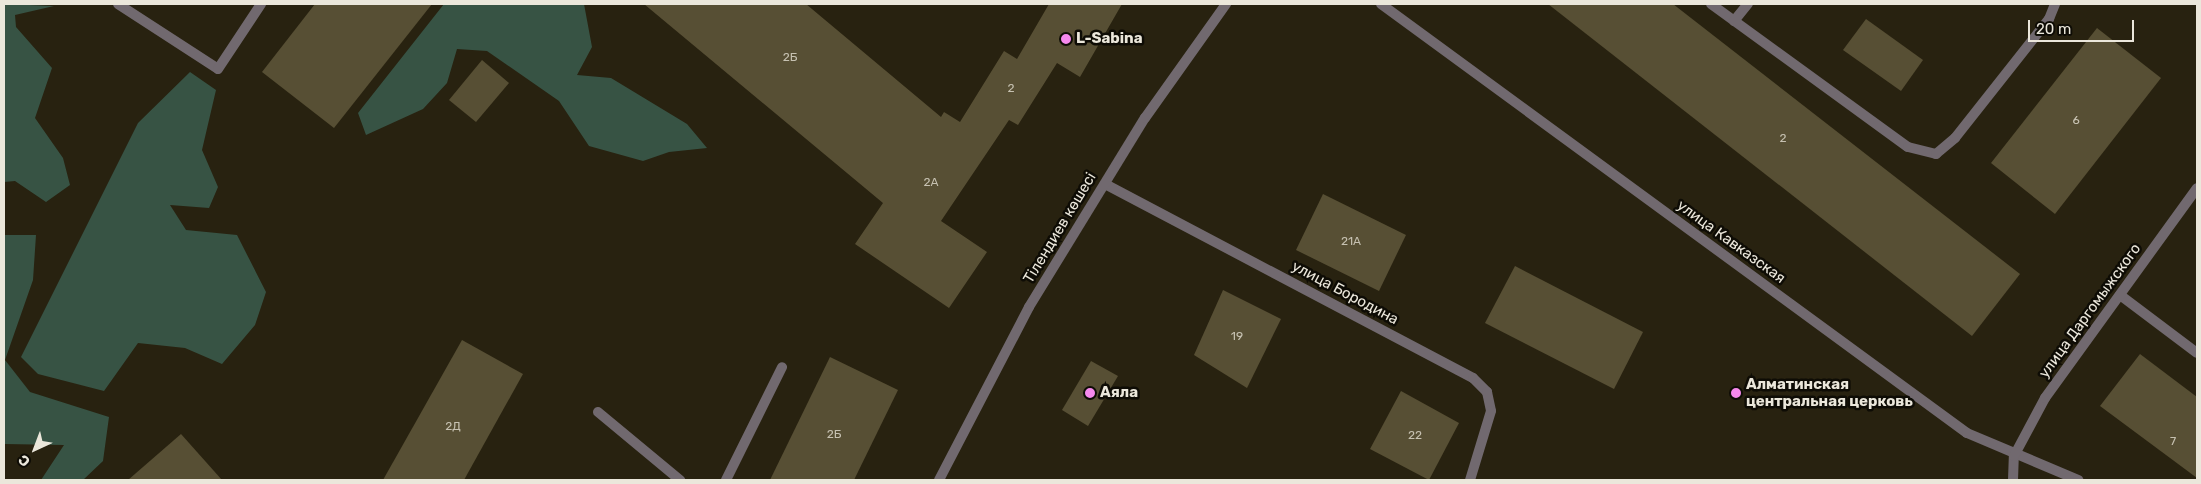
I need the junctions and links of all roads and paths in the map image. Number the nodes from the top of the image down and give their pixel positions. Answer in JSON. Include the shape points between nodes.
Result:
{"nodes":[{"id":1,"x":118,"y":4,"type":"edge"},
{"id":2,"x":261,"y":4,"type":"edge"},
{"id":3,"x":1226,"y":4,"type":"edge"},
{"id":4,"x":1381,"y":4,"type":"edge"},
{"id":5,"x":1711,"y":4,"type":"edge"},
{"id":6,"x":1748,"y":4,"type":"edge"},
{"id":7,"x":2055,"y":4,"type":"edge"},
{"id":8,"x":1734,"y":21,"type":"junction"},
{"id":9,"x":1104,"y":184,"type":"junction"},
{"id":10,"x":2197,"y":188,"type":"edge"},
{"id":11,"x":2120,"y":295,"type":"junction"},
{"id":12,"x":2197,"y":353,"type":"edge"},
{"id":13,"x":782,"y":367,"type":"dead end"},
{"id":14,"x":598,"y":412,"type":"dead end"},
{"id":15,"x":2014,"y":456,"type":"junction"},
{"id":16,"x":680,"y":480,"type":"edge"},
{"id":17,"x":726,"y":480,"type":"edge"},
{"id":18,"x":939,"y":480,"type":"edge"},
{"id":19,"x":1470,"y":480,"type":"edge"},
{"id":20,"x":2014,"y":480,"type":"edge"},
{"id":21,"x":2078,"y":480,"type":"edge"}],
"edges":[{"from":1,"to":2,"type":"street","via":[[218,70]]},
{"from":3,"to":9,"type":"street","name":"Тілендиев көшесі","via":[[1145,118]]},
{"from":4,"to":15,"type":"street","name":"улица Кавказская","via":[[1967,433]]},
{"from":5,"to":8,"type":"street"},
{"from":6,"to":8,"type":"street"},
{"from":7,"to":8,"type":"street","via":[[2049,18],[1956,138],[1936,154],[1908,147]]},
{"from":9,"to":18,"type":"street","name":"Тілендиев көшесі","via":[[1029,307]]},
{"from":9,"to":19,"type":"street","name":"улица Бородина","via":[[1473,378],[1487,392],[1490,411]]},
{"from":10,"to":11,"type":"street","name":"улица Даргомыжского"},
{"from":11,"to":12,"type":"street"},
{"from":11,"to":15,"type":"street","name":"улица Даргомыжского","via":[[2045,398]]},
{"from":13,"to":17,"type":"street"},
{"from":14,"to":16,"type":"street"},
{"from":15,"to":20,"type":"street"},
{"from":15,"to":21,"type":"street","name":"улица Кавказская"}]}
